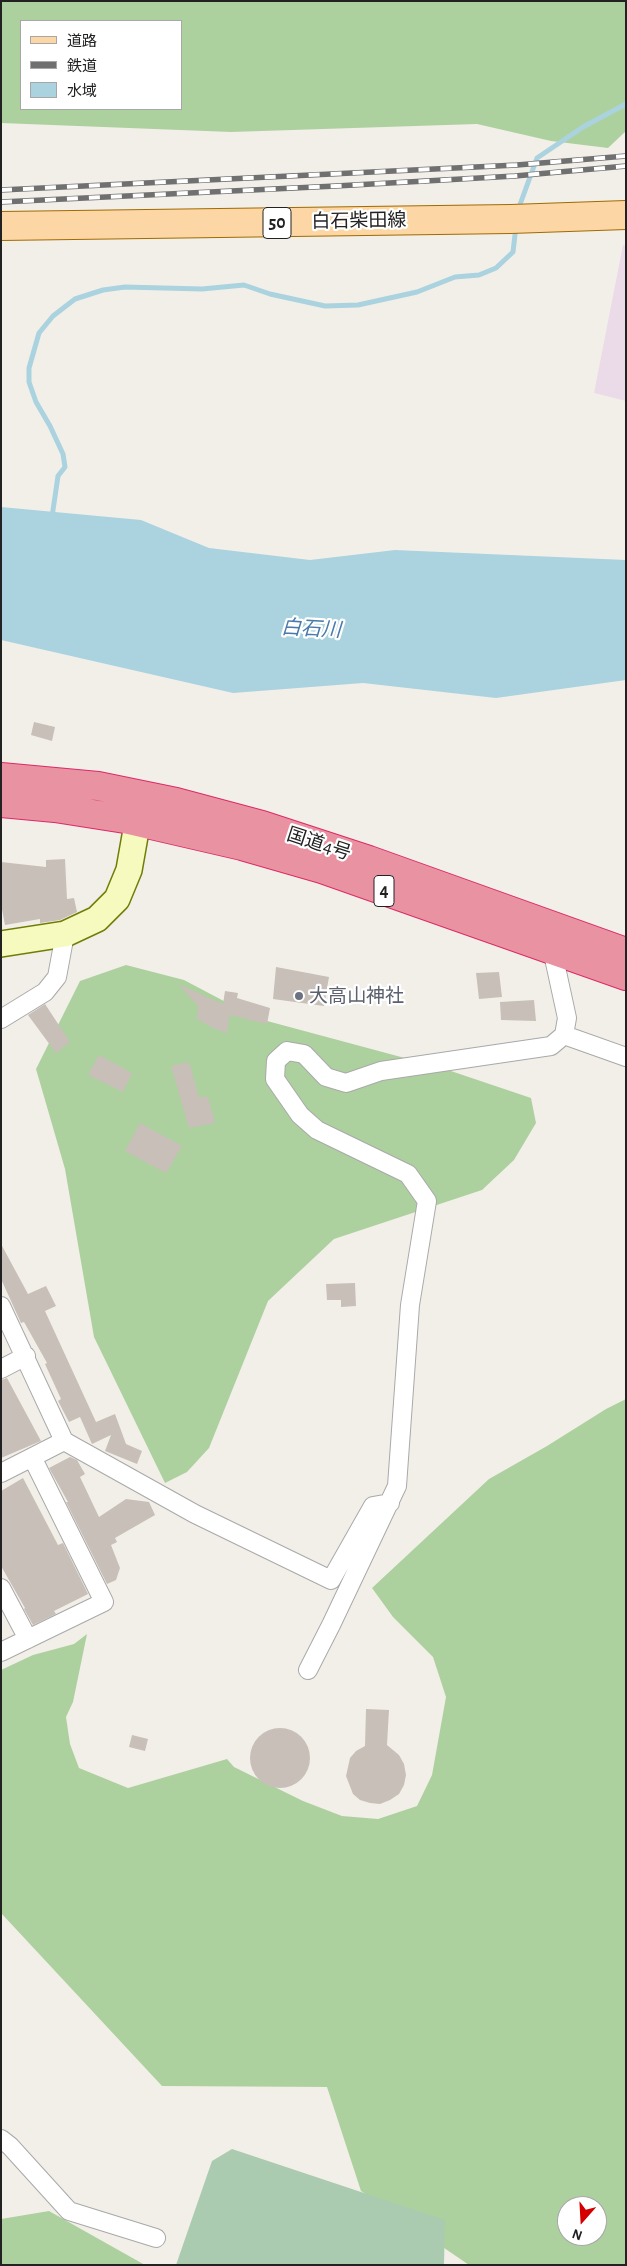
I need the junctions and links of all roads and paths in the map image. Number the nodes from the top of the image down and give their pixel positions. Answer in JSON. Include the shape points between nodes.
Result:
{"nodes":[{"id":1,"x":626,"y":215,"type":"edge"},
{"id":2,"x":1,"y":226,"type":"edge"},
{"id":3,"x":1,"y":777,"type":"edge"},
{"id":4,"x":143,"y":795,"type":"junction"},
{"id":5,"x":1,"y":803,"type":"edge"},
{"id":6,"x":138,"y":821,"type":"junction"},
{"id":7,"x":66,"y":934,"type":"junction"},
{"id":8,"x":1,"y":944,"type":"edge"},
{"id":9,"x":552,"y":948,"type":"junction"},
{"id":10,"x":626,"y":952,"type":"edge"},
{"id":11,"x":626,"y":976,"type":"edge"},
{"id":12,"x":1,"y":1019,"type":"edge"},
{"id":13,"x":564,"y":1035,"type":"junction"},
{"id":14,"x":626,"y":1057,"type":"edge"},
{"id":15,"x":1,"y":1306,"type":"edge"},
{"id":16,"x":26,"y":1356,"type":"junction"},
{"id":17,"x":1,"y":1368,"type":"edge"},
{"id":18,"x":64,"y":1441,"type":"junction"},
{"id":19,"x":33,"y":1458,"type":"junction"},
{"id":20,"x":1,"y":1473,"type":"edge"},
{"id":21,"x":390,"y":1503,"type":"junction"},
{"id":22,"x":1,"y":1588,"type":"edge"},
{"id":23,"x":28,"y":1639,"type":"junction"},
{"id":24,"x":1,"y":1652,"type":"edge"},
{"id":25,"x":308,"y":1670,"type":"dead end"},
{"id":26,"x":1,"y":2140,"type":"edge"},
{"id":27,"x":156,"y":2238,"type":"dead end"}],
"edges":[{"from":1,"to":2,"type":"main road","name":"白石柴田線","number":"50"},
{"from":3,"to":4,"type":"highway","name":"国道4号","number":"4","via":[[98,786]]},
{"from":4,"to":6,"type":"street"},
{"from":4,"to":10,"type":"highway","name":"国道4号","number":"4","via":[[262,825]]},
{"from":5,"to":6,"type":"highway","name":"国道4号","number":"4"},
{"from":6,"to":7,"type":"street","via":[[129,870],[117,899],[96,919]]},
{"from":6,"to":9,"type":"highway","name":"国道4号","number":"4","via":[[322,869]]},
{"from":7,"to":8,"type":"street"},
{"from":7,"to":12,"type":"street","via":[[57,977],[45,992]]},
{"from":9,"to":11,"type":"highway","name":"国道4号","number":"4"},
{"from":9,"to":13,"type":"street","via":[[567,1018]]},
{"from":13,"to":14,"type":"street"},
{"from":13,"to":21,"type":"street","via":[[551,1046],[381,1071],[346,1083],[326,1077],[304,1054],[288,1052],[276,1061],[275,1078],[300,1115],[317,1130],[408,1174],[428,1201],[410,1305],[397,1486]]},
{"from":15,"to":16,"type":"street"},
{"from":16,"to":17,"type":"street"},
{"from":16,"to":18,"type":"street"},
{"from":18,"to":19,"type":"street"},
{"from":18,"to":21,"type":"street","via":[[196,1514],[331,1580],[373,1506]]},
{"from":19,"to":20,"type":"street"},
{"from":19,"to":23,"type":"street","via":[[104,1602]]},
{"from":21,"to":25,"type":"street"},
{"from":22,"to":23,"type":"street"},
{"from":23,"to":24,"type":"street"},
{"from":26,"to":27,"type":"street","via":[[69,2210]]}]}
